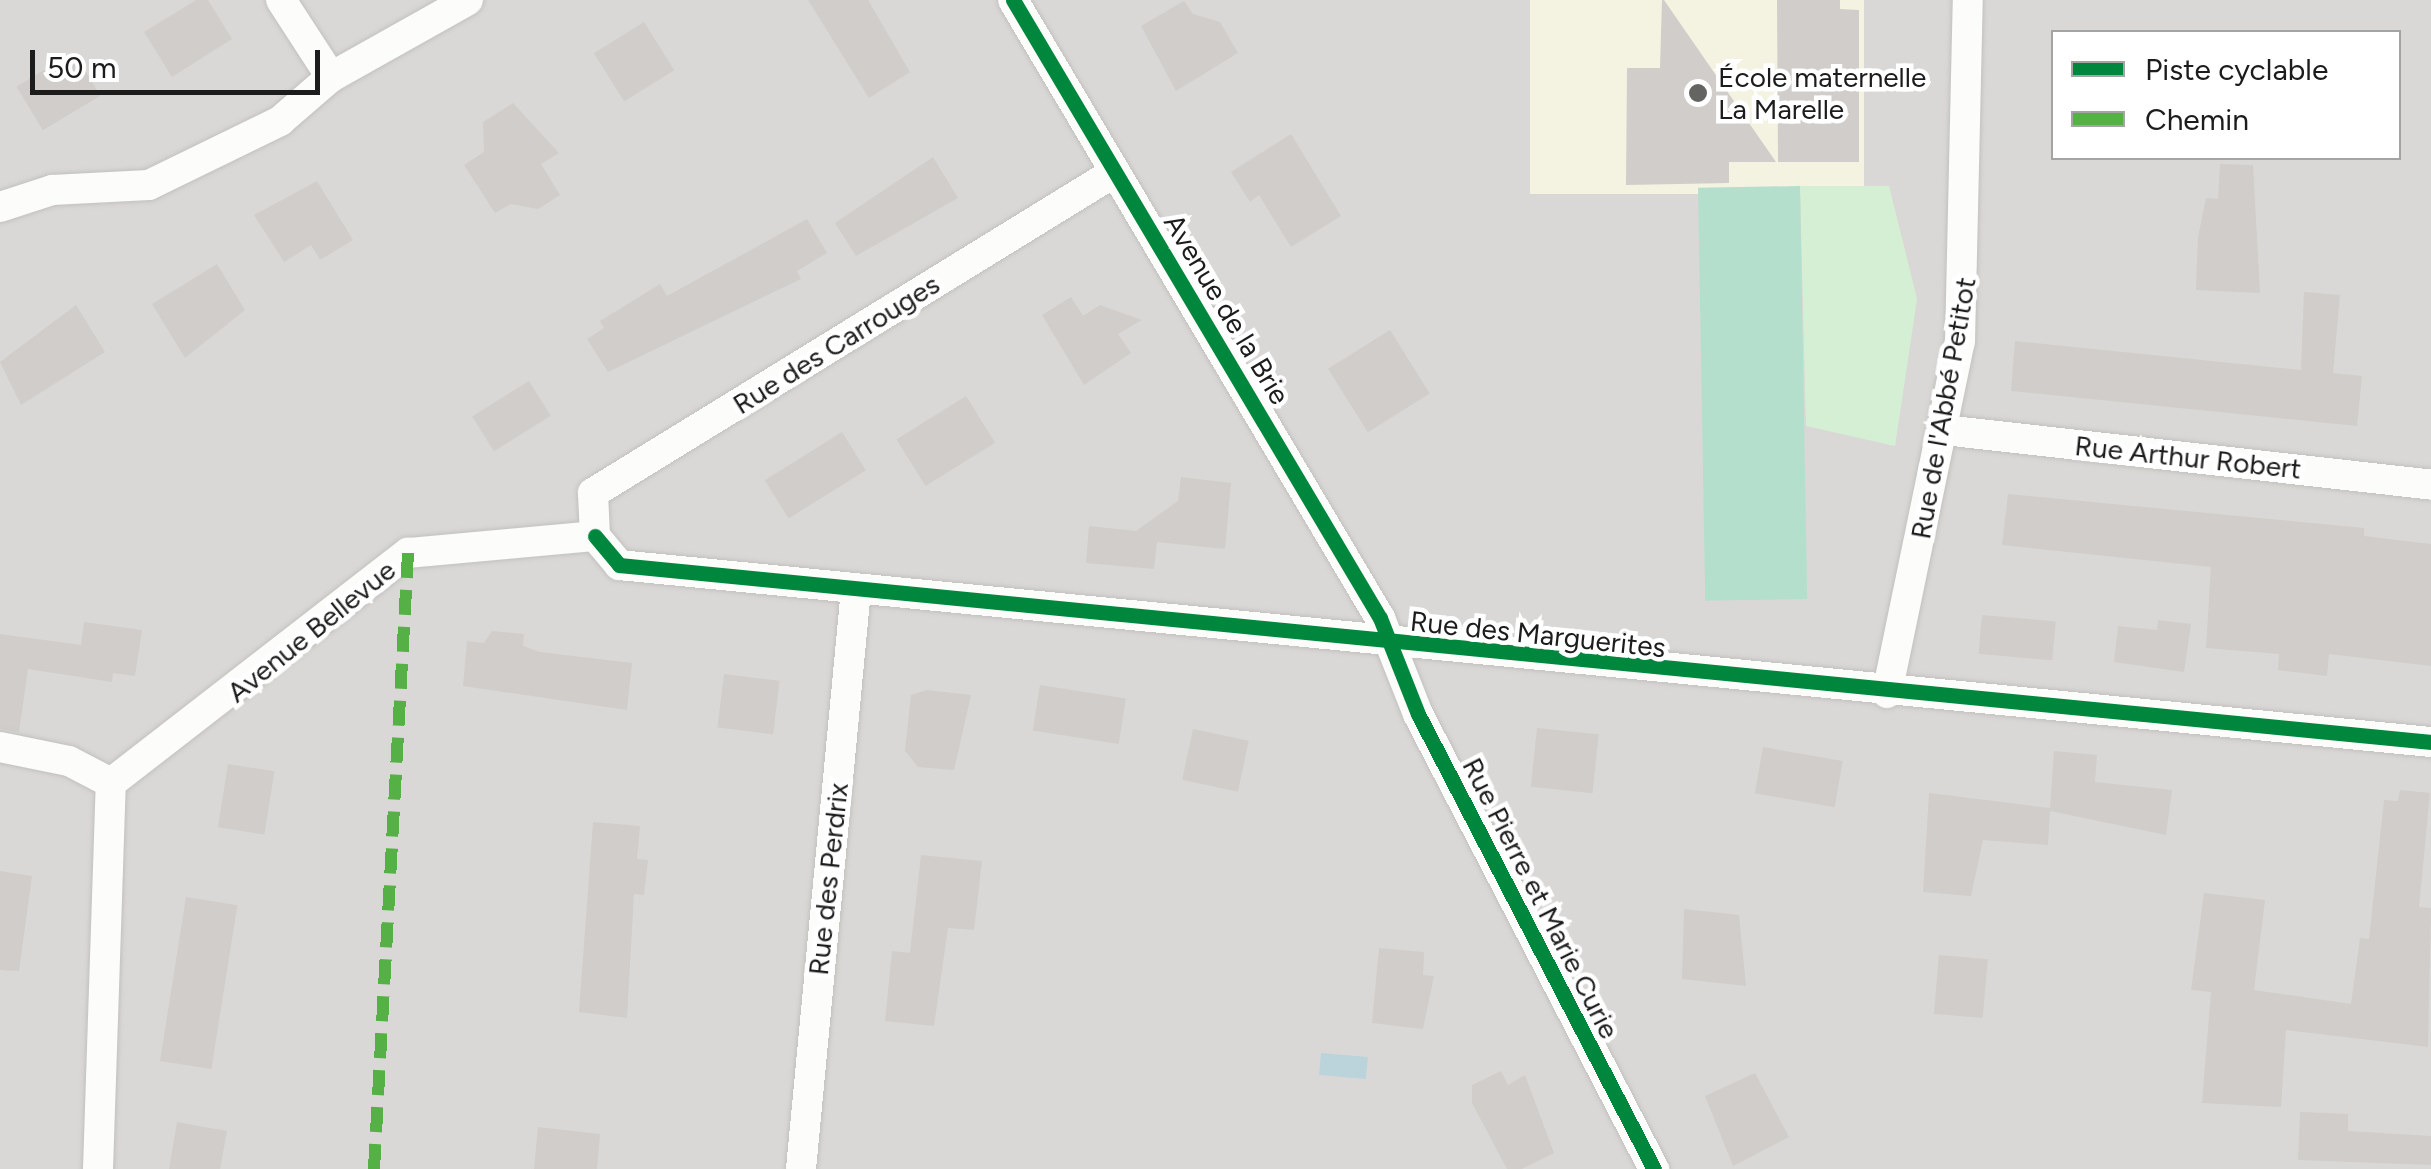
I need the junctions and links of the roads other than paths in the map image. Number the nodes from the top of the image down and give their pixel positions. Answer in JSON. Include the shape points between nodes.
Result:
{"nodes":[{"id":1,"x":282,"y":0,"type":"edge"},
{"id":2,"x":468,"y":0,"type":"edge"},
{"id":3,"x":1013,"y":0,"type":"edge"},
{"id":4,"x":1968,"y":0,"type":"edge"},
{"id":5,"x":331,"y":77,"type":"junction"},
{"id":6,"x":1116,"y":172,"type":"junction"},
{"id":7,"x":0,"y":207,"type":"edge"},
{"id":8,"x":1944,"y":430,"type":"junction"},
{"id":9,"x":2431,"y":485,"type":"edge"},
{"id":10,"x":595,"y":536,"type":"junction"},
{"id":11,"x":856,"y":589,"type":"junction"},
{"id":12,"x":1394,"y":645,"type":"junction"},
{"id":13,"x":1887,"y":693,"type":"junction"},
{"id":14,"x":2431,"y":742,"type":"edge"},
{"id":15,"x":0,"y":747,"type":"edge"},
{"id":16,"x":111,"y":783,"type":"junction"},
{"id":17,"x":98,"y":1169,"type":"edge"},
{"id":18,"x":801,"y":1169,"type":"edge"},
{"id":19,"x":1654,"y":1169,"type":"edge"}],
"edges":[{"from":1,"to":5,"type":"street"},
{"from":2,"to":5,"type":"street"},
{"from":3,"to":6,"type":"street","name":"Avenue de la Brie"},
{"from":4,"to":8,"type":"street","name":"Rue de l'Abbé Petitot","via":[[1968,258]]},
{"from":5,"to":7,"type":"street","via":[[280,121],[149,184],[52,190]]},
{"from":6,"to":10,"type":"street","name":"Rue des Carrouges","via":[[593,494]]},
{"from":6,"to":12,"type":"street","name":"Avenue de la Brie"},
{"from":8,"to":9,"type":"street","name":"Rue Arthur Robert"},
{"from":8,"to":13,"type":"street","name":"Rue de l'Abbé Petitot"},
{"from":10,"to":11,"type":"street","name":"Rue des Marguerites","via":[[619,565]]},
{"from":10,"to":16,"type":"street","name":"Avenue Bellevue","via":[[408,553]]},
{"from":11,"to":12,"type":"street","name":"Rue des Marguerites"},
{"from":11,"to":18,"type":"street","name":"Rue des Perdrix"},
{"from":12,"to":13,"type":"street","name":"Rue des Marguerites"},
{"from":12,"to":19,"type":"street","name":"Rue Pierre et Marie Curie","via":[[1418,714]]},
{"from":13,"to":14,"type":"street","name":"Rue des Marguerites"},
{"from":15,"to":16,"type":"street","via":[[69,761]]},
{"from":16,"to":17,"type":"street"}]}
